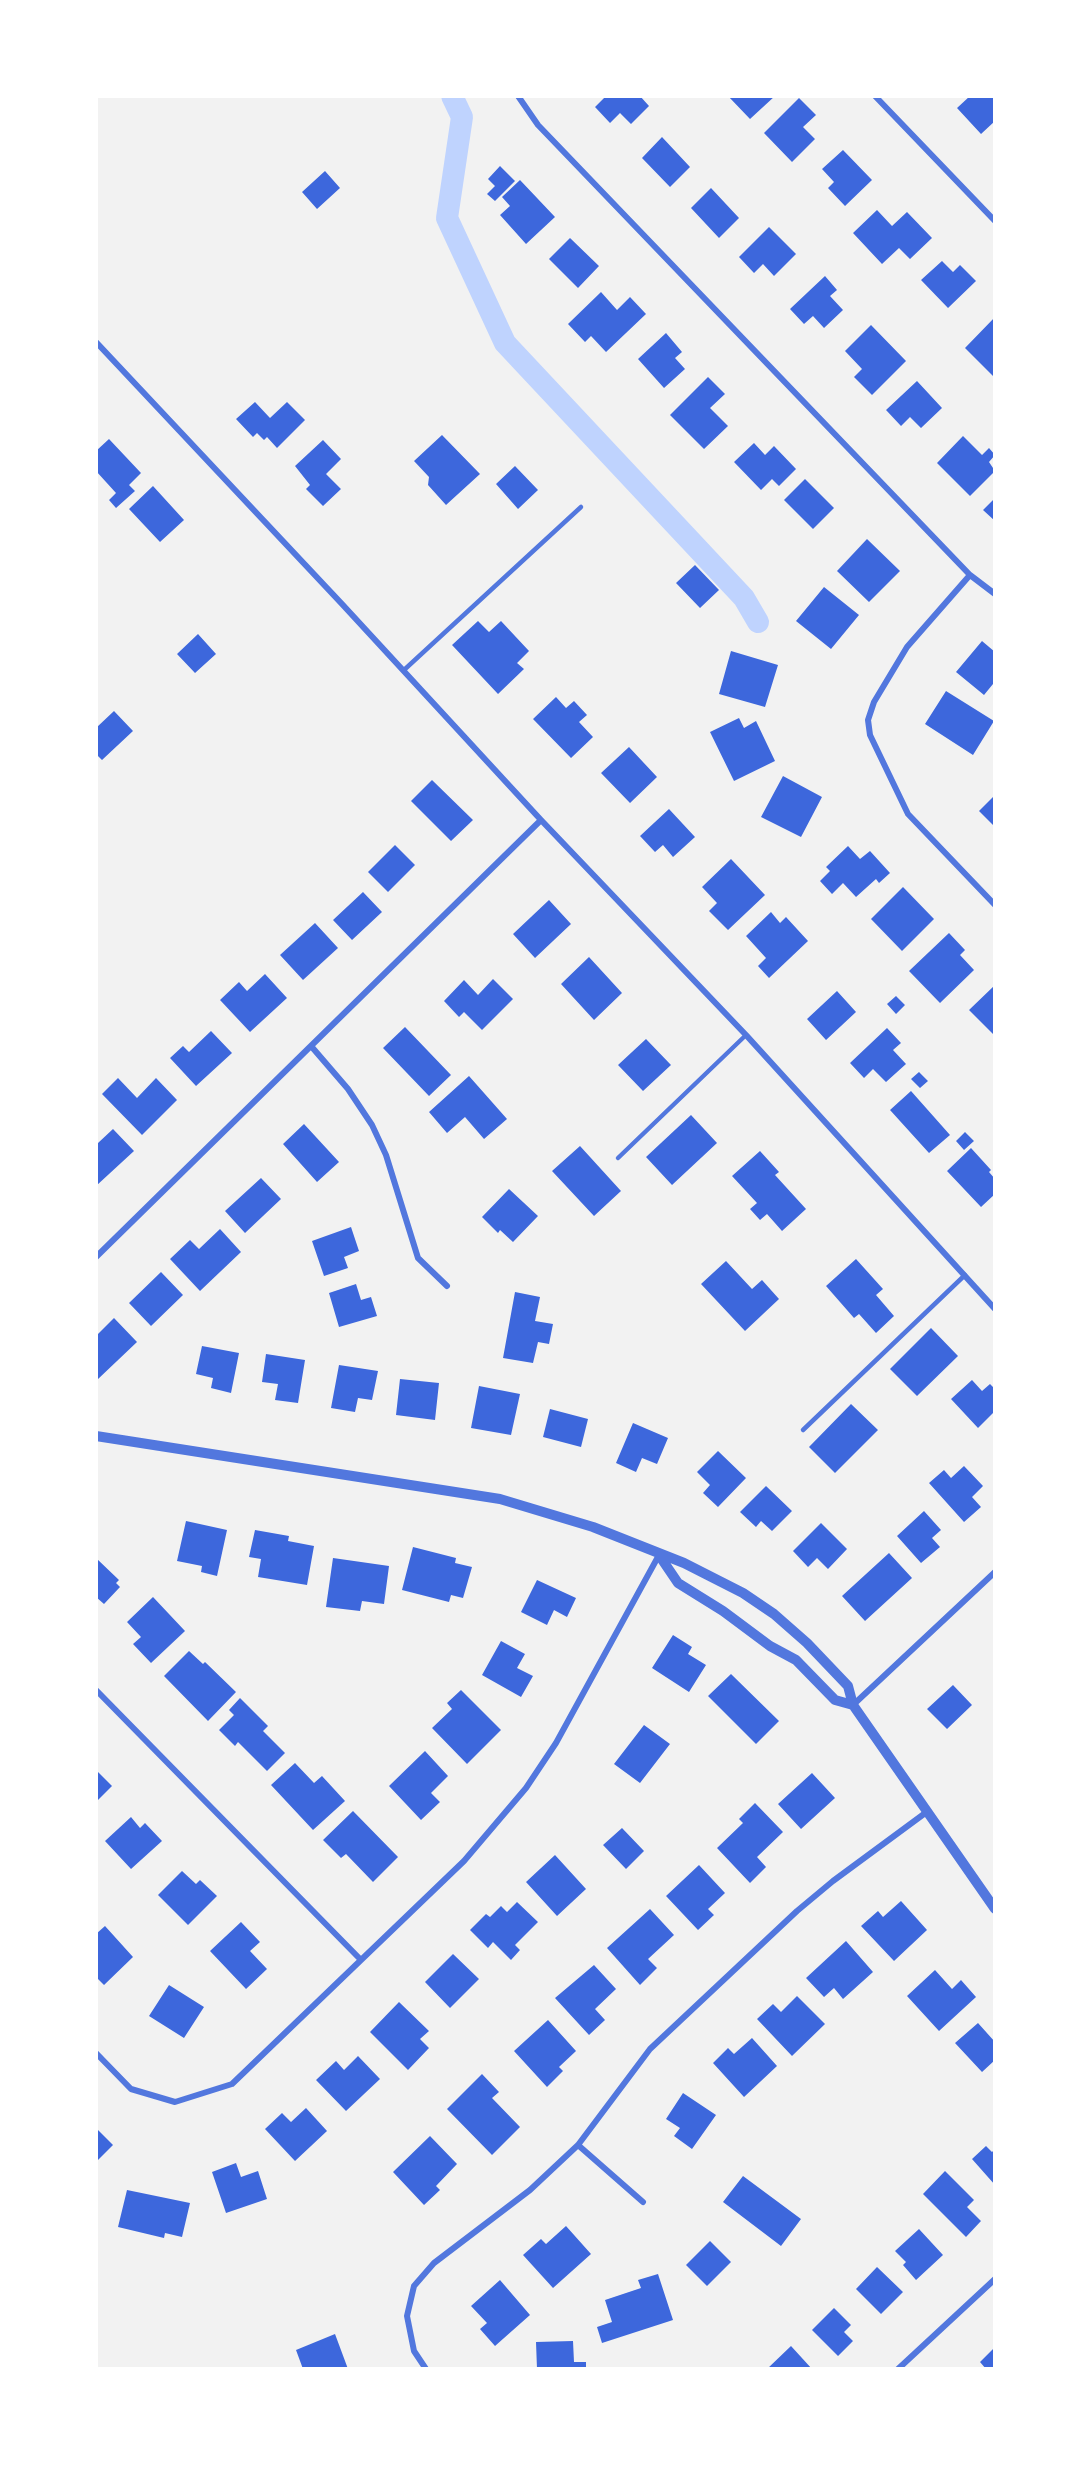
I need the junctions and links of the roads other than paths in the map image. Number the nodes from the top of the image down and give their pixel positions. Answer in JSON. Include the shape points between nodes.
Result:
{"nodes":[{"id":1,"x":518,"y":96,"type":"edge"},
{"id":2,"x":875,"y":96,"type":"edge"},
{"id":3,"x":995,"y":221,"type":"edge"},
{"id":4,"x":96,"y":342,"type":"edge"},
{"id":5,"x":581,"y":507,"type":"dead end"},
{"id":6,"x":970,"y":575,"type":"junction"},
{"id":7,"x":995,"y":594,"type":"edge"},
{"id":8,"x":404,"y":670,"type":"junction"},
{"id":9,"x":541,"y":820,"type":"junction"},
{"id":10,"x":995,"y":905,"type":"edge"},
{"id":11,"x":746,"y":1035,"type":"junction"},
{"id":12,"x":311,"y":1046,"type":"junction"},
{"id":13,"x":618,"y":1158,"type":"dead end"},
{"id":14,"x":96,"y":1257,"type":"edge"},
{"id":15,"x":965,"y":1275,"type":"junction"},
{"id":16,"x":447,"y":1286,"type":"dead end"},
{"id":17,"x":995,"y":1308,"type":"edge"},
{"id":18,"x":803,"y":1430,"type":"dead end"},
{"id":19,"x":96,"y":1436,"type":"edge"},
{"id":20,"x":659,"y":1554,"type":"junction"},
{"id":21,"x":995,"y":1572,"type":"edge"},
{"id":22,"x":96,"y":1690,"type":"edge"},
{"id":23,"x":853,"y":1705,"type":"junction"},
{"id":24,"x":928,"y":1811,"type":"junction"},
{"id":25,"x":995,"y":1909,"type":"edge"},
{"id":26,"x":361,"y":1960,"type":"junction"},
{"id":27,"x":96,"y":2053,"type":"edge"},
{"id":28,"x":578,"y":2145,"type":"junction"},
{"id":29,"x":643,"y":2202,"type":"dead end"},
{"id":30,"x":995,"y":2279,"type":"edge"},
{"id":31,"x":426,"y":2369,"type":"edge"},
{"id":32,"x":898,"y":2369,"type":"edge"}],
"edges":[{"from":1,"to":6,"type":"street","via":[[538,125]]},
{"from":2,"to":3,"type":"street"},
{"from":4,"to":8,"type":"street"},
{"from":5,"to":8,"type":"lane"},
{"from":6,"to":7,"type":"street"},
{"from":6,"to":10,"type":"street","via":[[907,647],[874,702],[868,720],[870,735],[908,814]]},
{"from":8,"to":9,"type":"street"},
{"from":9,"to":11,"type":"street"},
{"from":9,"to":12,"type":"street"},
{"from":11,"to":13,"type":"lane"},
{"from":11,"to":15,"type":"street"},
{"from":12,"to":14,"type":"street"},
{"from":12,"to":16,"type":"street","via":[[348,1089],[372,1125],[386,1155],[418,1258]]},
{"from":15,"to":17,"type":"street"},
{"from":15,"to":18,"type":"lane"},
{"from":19,"to":20,"type":"street","via":[[500,1499],[593,1527]]},
{"from":20,"to":23,"type":"street","via":[[678,1583],[795,1660],[835,1700]]},
{"from":20,"to":23,"type":"street","via":[[743,1593],[774,1614],[848,1686]]},
{"from":20,"to":26,"type":"street","via":[[556,1743],[526,1788],[464,1861]]},
{"from":21,"to":23,"type":"street"},
{"from":22,"to":26,"type":"street"},
{"from":23,"to":24,"type":"street"},
{"from":24,"to":25,"type":"street"},
{"from":24,"to":28,"type":"street","via":[[824,1888],[715,1986],[650,2049]]},
{"from":26,"to":27,"type":"street","via":[[232,2084],[175,2102],[131,2089]]},
{"from":28,"to":29,"type":"street"},
{"from":28,"to":31,"type":"street","via":[[530,2190],[434,2263],[414,2286],[407,2316],[414,2351]]},
{"from":30,"to":32,"type":"street"}]}
